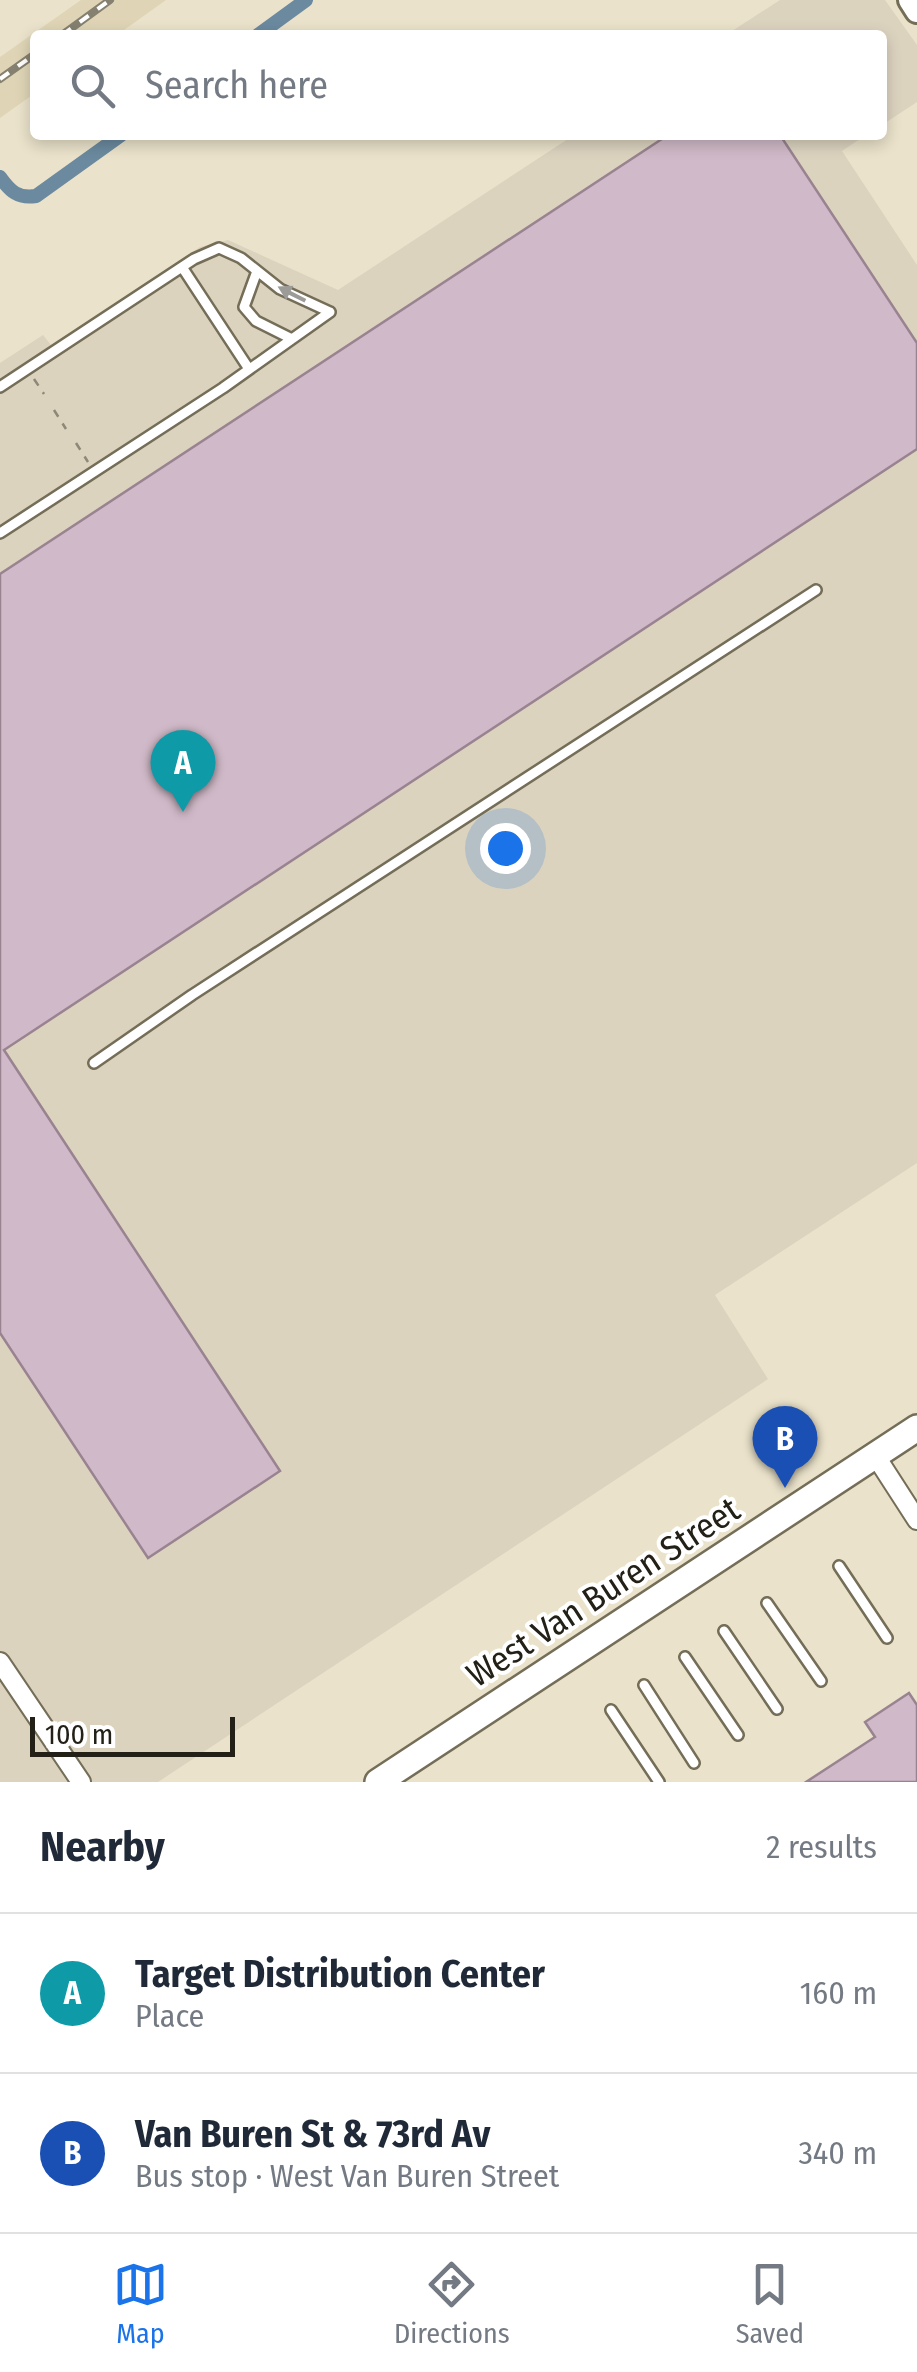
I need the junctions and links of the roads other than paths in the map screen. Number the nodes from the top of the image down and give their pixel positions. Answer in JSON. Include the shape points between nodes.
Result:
{"nodes":[{"id":1,"x":910,"y":0,"type":"edge"},
{"id":2,"x":917,"y":10,"type":"edge"},
{"id":3,"x":182,"y":267,"type":"junction"},
{"id":4,"x":257,"y":270,"type":"junction"},
{"id":5,"x":292,"y":338,"type":"junction"},
{"id":6,"x":249,"y":369,"type":"junction"},
{"id":7,"x":0,"y":386,"type":"edge"},
{"id":8,"x":0,"y":533,"type":"edge"},
{"id":9,"x":816,"y":590,"type":"dead end"},
{"id":10,"x":94,"y":1063,"type":"dead end"},
{"id":11,"x":917,"y":1428,"type":"edge"},
{"id":12,"x":875,"y":1455,"type":"junction"},
{"id":13,"x":917,"y":1520,"type":"edge"},
{"id":14,"x":838,"y":1566,"type":"dead end"},
{"id":15,"x":767,"y":1603,"type":"dead end"},
{"id":16,"x":724,"y":1631,"type":"dead end"},
{"id":17,"x":887,"y":1638,"type":"dead end"},
{"id":18,"x":686,"y":1657,"type":"dead end"},
{"id":19,"x":0,"y":1662,"type":"edge"},
{"id":20,"x":821,"y":1681,"type":"dead end"},
{"id":21,"x":644,"y":1686,"type":"dead end"},
{"id":22,"x":777,"y":1709,"type":"dead end"},
{"id":23,"x":611,"y":1710,"type":"dead end"},
{"id":24,"x":738,"y":1734,"type":"dead end"},
{"id":25,"x":694,"y":1763,"type":"dead end"},
{"id":26,"x":81,"y":1782,"type":"edge"},
{"id":27,"x":378,"y":1782,"type":"edge"},
{"id":28,"x":660,"y":1782,"type":"edge"}],
"edges":[{"from":1,"to":2,"type":"main road"},
{"from":3,"to":4,"type":"lane","via":[[219,248]]},
{"from":3,"to":6,"type":"lane"},
{"from":3,"to":7,"type":"lane"},
{"from":4,"to":5,"type":"lane","via":[[244,307],[256,321]]},
{"from":5,"to":4,"type":"lane","one_way":true,"via":[[330,312]]},
{"from":5,"to":6,"type":"lane"},
{"from":6,"to":8,"type":"lane"},
{"from":9,"to":10,"type":"lane"},
{"from":11,"to":12,"type":"main road","name":"West Van Buren Street"},
{"from":12,"to":13,"type":"street"},
{"from":12,"to":27,"type":"main road","name":"West Van Buren Street"},
{"from":14,"to":17,"type":"lane"},
{"from":15,"to":20,"type":"lane"},
{"from":16,"to":22,"type":"lane"},
{"from":18,"to":24,"type":"lane"},
{"from":19,"to":26,"type":"street"},
{"from":21,"to":25,"type":"lane"},
{"from":23,"to":28,"type":"lane"}]}
